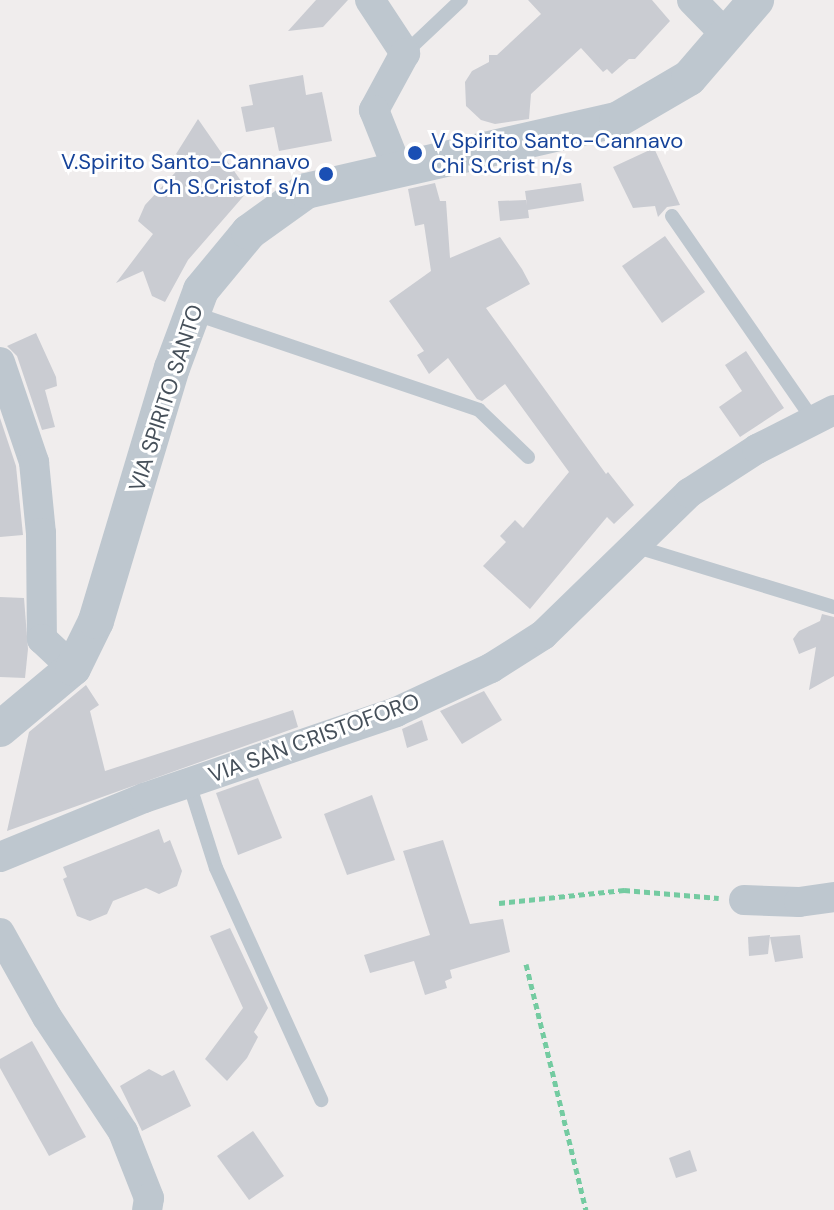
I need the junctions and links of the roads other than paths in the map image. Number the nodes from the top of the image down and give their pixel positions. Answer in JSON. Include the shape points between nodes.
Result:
{"nodes":[{"id":1,"x":370,"y":0,"type":"edge"},
{"id":2,"x":461,"y":0,"type":"edge"},
{"id":3,"x":692,"y":0,"type":"edge"},
{"id":4,"x":756,"y":0,"type":"edge"},
{"id":5,"x":726,"y":35,"type":"junction"},
{"id":6,"x":405,"y":53,"type":"junction"},
{"id":7,"x":398,"y":170,"type":"junction"},
{"id":8,"x":672,"y":216,"type":"dead end"},
{"id":9,"x":193,"y":313,"type":"junction"},
{"id":10,"x":0,"y":362,"type":"edge"},
{"id":11,"x":824,"y":415,"type":"edge"},
{"id":12,"x":528,"y":457,"type":"dead end"},
{"id":13,"x":634,"y":546,"type":"junction"},
{"id":14,"x":834,"y":607,"type":"edge"},
{"id":15,"x":73,"y":668,"type":"junction"},
{"id":16,"x":0,"y":729,"type":"edge"},
{"id":17,"x":189,"y":783,"type":"junction"},
{"id":18,"x":0,"y":857,"type":"edge"},
{"id":19,"x":834,"y":897,"type":"edge"},
{"id":20,"x":744,"y":900,"type":"road end"},
{"id":21,"x":0,"y":933,"type":"edge"},
{"id":22,"x":321,"y":1100,"type":"dead end"},
{"id":23,"x":147,"y":1210,"type":"edge"}],
"edges":[{"from":1,"to":6,"type":"street"},
{"from":2,"to":6,"type":"lane"},
{"from":3,"to":5,"type":"street"},
{"from":4,"to":5,"type":"street","name":"VIA SPIRITO SANTO"},
{"from":5,"to":7,"type":"street","name":"VIA SPIRITO SANTO","via":[[689,78],[617,120]]},
{"from":6,"to":7,"type":"street","via":[[374,110]]},
{"from":7,"to":9,"type":"street","name":"VIA SPIRITO SANTO","via":[[306,191],[249,232],[201,290]]},
{"from":8,"to":11,"type":"lane"},
{"from":9,"to":12,"type":"lane","via":[[479,410]]},
{"from":9,"to":15,"type":"street","name":"VIA SPIRITO SANTO","via":[[96,621]]},
{"from":10,"to":15,"type":"street","via":[[34,462],[42,639]]},
{"from":11,"to":13,"type":"street","name":"VIA SAN CRISTOFORO","via":[[757,449],[689,493]]},
{"from":13,"to":14,"type":"lane"},
{"from":13,"to":17,"type":"street","name":"VIA SAN CRISTOFORO","via":[[543,635],[491,668],[396,712]]},
{"from":15,"to":16,"type":"street","name":"VIA SPIRITO SANTO"},
{"from":17,"to":18,"type":"street","name":"VIA SAN CRISTOFORO"},
{"from":17,"to":22,"type":"lane","via":[[216,868]]},
{"from":19,"to":20,"type":"street"},
{"from":21,"to":23,"type":"street","via":[[47,1017],[123,1132],[149,1198]]}]}
